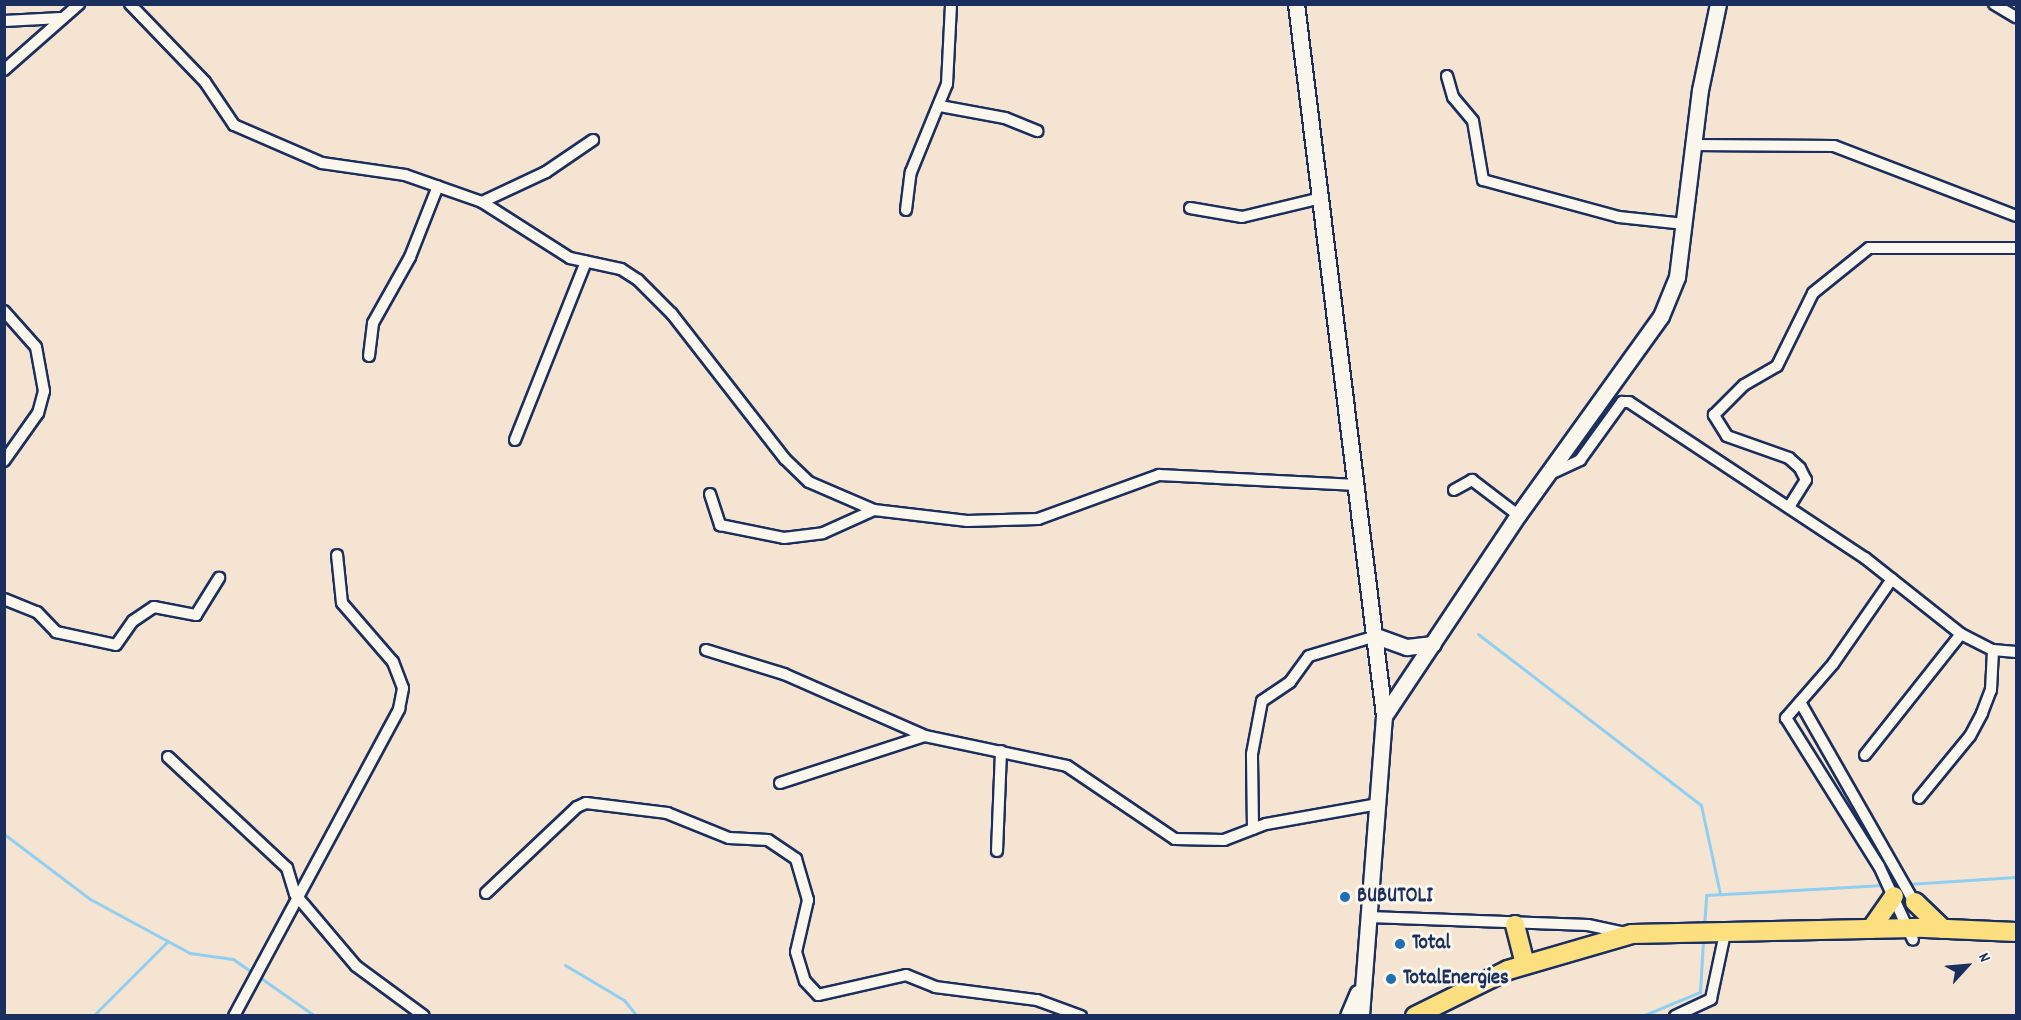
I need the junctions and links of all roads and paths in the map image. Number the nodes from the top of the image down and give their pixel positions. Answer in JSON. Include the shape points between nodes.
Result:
{"nodes":[{"id":1,"x":79,"y":4,"type":"edge"},
{"id":2,"x":130,"y":4,"type":"edge"},
{"id":3,"x":951,"y":4,"type":"edge"},
{"id":4,"x":1296,"y":4,"type":"edge"},
{"id":5,"x":1718,"y":4,"type":"edge"},
{"id":6,"x":1994,"y":4,"type":"edge"},
{"id":7,"x":64,"y":17,"type":"junction"},
{"id":8,"x":2016,"y":17,"type":"edge"},
{"id":9,"x":6,"y":18,"type":"edge"},
{"id":10,"x":4,"y":70,"type":"edge"},
{"id":11,"x":1447,"y":76,"type":"dead end"},
{"id":12,"x":940,"y":106,"type":"junction"},
{"id":13,"x":1038,"y":131,"type":"dead end"},
{"id":14,"x":593,"y":140,"type":"dead end"},
{"id":15,"x":1693,"y":145,"type":"junction"},
{"id":16,"x":438,"y":186,"type":"junction"},
{"id":17,"x":1322,"y":198,"type":"junction"},
{"id":18,"x":482,"y":202,"type":"junction"},
{"id":19,"x":1190,"y":208,"type":"dead end"},
{"id":20,"x":906,"y":210,"type":"dead end"},
{"id":21,"x":2016,"y":216,"type":"edge"},
{"id":22,"x":1685,"y":224,"type":"junction"},
{"id":23,"x":2016,"y":248,"type":"edge"},
{"id":24,"x":586,"y":262,"type":"junction"},
{"id":25,"x":4,"y":312,"type":"edge"},
{"id":26,"x":369,"y":356,"type":"dead end"},
{"id":27,"x":515,"y":440,"type":"dead end"},
{"id":28,"x":4,"y":461,"type":"edge"},
{"id":29,"x":1546,"y":476,"type":"junction"},
{"id":30,"x":1357,"y":485,"type":"junction"},
{"id":31,"x":1454,"y":490,"type":"dead end"},
{"id":32,"x":710,"y":494,"type":"dead end"},
{"id":33,"x":1789,"y":507,"type":"junction"},
{"id":34,"x":874,"y":510,"type":"junction"},
{"id":35,"x":1518,"y":515,"type":"junction"},
{"id":36,"x":337,"y":555,"type":"dead end"},
{"id":37,"x":219,"y":578,"type":"dead end"},
{"id":38,"x":1892,"y":579,"type":"junction"},
{"id":39,"x":4,"y":599,"type":"edge"},
{"id":40,"x":1961,"y":634,"type":"junction"},
{"id":41,"x":1376,"y":636,"type":"junction"},
{"id":42,"x":1433,"y":644,"type":"junction"},
{"id":43,"x":706,"y":650,"type":"dead end"},
{"id":44,"x":1993,"y":651,"type":"junction"},
{"id":45,"x":2016,"y":652,"type":"edge"},
{"id":46,"x":1800,"y":702,"type":"junction"},
{"id":47,"x":1384,"y":716,"type":"junction"},
{"id":48,"x":925,"y":736,"type":"junction"},
{"id":49,"x":1001,"y":751,"type":"junction"},
{"id":50,"x":1865,"y":756,"type":"dead end"},
{"id":51,"x":168,"y":758,"type":"dead end"},
{"id":52,"x":780,"y":783,"type":"dead end"},
{"id":53,"x":1918,"y":798,"type":"dead end"},
{"id":54,"x":1378,"y":804,"type":"junction"},
{"id":55,"x":1253,"y":829,"type":"junction"},
{"id":56,"x":997,"y":851,"type":"dead end"},
{"id":57,"x":486,"y":893,"type":"dead end"},
{"id":58,"x":295,"y":894,"type":"junction"},
{"id":59,"x":1904,"y":897,"type":"junction"},
{"id":60,"x":1370,"y":916,"type":"junction"},
{"id":61,"x":1515,"y":925,"type":"junction"},
{"id":62,"x":1870,"y":929,"type":"junction"},
{"id":63,"x":1724,"y":932,"type":"junction"},
{"id":64,"x":2016,"y":932,"type":"edge"},
{"id":65,"x":1924,"y":933,"type":"junction"},
{"id":66,"x":1632,"y":934,"type":"junction"},
{"id":67,"x":2016,"y":941,"type":"edge"},
{"id":68,"x":1525,"y":964,"type":"junction"},
{"id":69,"x":1361,"y":985,"type":"junction"},
{"id":70,"x":1413,"y":1014,"type":"edge"},
{"id":71,"x":234,"y":1016,"type":"edge"},
{"id":72,"x":424,"y":1016,"type":"edge"},
{"id":73,"x":1082,"y":1016,"type":"edge"},
{"id":74,"x":1348,"y":1016,"type":"edge"},
{"id":75,"x":1360,"y":1016,"type":"edge"},
{"id":76,"x":1675,"y":1016,"type":"edge"}],
"edges":[{"from":1,"to":7,"type":"street"},
{"from":2,"to":16,"type":"street","via":[[205,82],[222,114],[247,133],[322,163]]},
{"from":3,"to":12,"type":"street"},
{"from":4,"to":17,"type":"main road"},
{"from":5,"to":15,"type":"main road"},
{"from":6,"to":8,"type":"street"},
{"from":7,"to":9,"type":"street"},
{"from":7,"to":10,"type":"street"},
{"from":11,"to":22,"type":"street","via":[[1453,97],[1473,121],[1484,180],[1619,217]]},
{"from":12,"to":13,"type":"street","via":[[1005,118]]},
{"from":12,"to":20,"type":"street","via":[[911,172]]},
{"from":14,"to":18,"type":"street","via":[[546,172]]},
{"from":15,"to":21,"type":"street","via":[[1834,146]]},
{"from":15,"to":22,"type":"main road"},
{"from":16,"to":18,"type":"street"},
{"from":16,"to":26,"type":"street","via":[[410,257],[373,323]]},
{"from":17,"to":19,"type":"street","via":[[1242,217]]},
{"from":17,"to":30,"type":"main road"},
{"from":18,"to":24,"type":"street","via":[[570,258]]},
{"from":22,"to":29,"type":"main road","via":[[1677,277],[1662,316]]},
{"from":23,"to":33,"type":"street","via":[[1869,248],[1813,293],[1777,366],[1744,385],[1714,415],[1727,436],[1789,458],[1800,468],[1806,480]]},
{"from":24,"to":27,"type":"street"},
{"from":24,"to":34,"type":"street","via":[[621,269],[672,314],[752,418],[809,482]]},
{"from":25,"to":28,"type":"street","via":[[36,347],[44,391],[38,413]]},
{"from":29,"to":33,"type":"street","via":[[1580,460],[1622,402],[1629,402]]},
{"from":29,"to":35,"type":"main road"},
{"from":30,"to":34,"type":"street","via":[[1159,475],[1038,519],[967,521]]},
{"from":30,"to":41,"type":"main road"},
{"from":31,"to":35,"type":"street","via":[[1473,480]]},
{"from":32,"to":34,"type":"street","via":[[720,525],[784,538],[823,534]]},
{"from":33,"to":38,"type":"street"},
{"from":35,"to":42,"type":"main road"},
{"from":36,"to":58,"type":"street","via":[[342,603],[393,662],[403,688],[399,710]]},
{"from":37,"to":39,"type":"street","via":[[196,615],[154,607],[133,621],[116,645],[56,632],[37,612]]},
{"from":38,"to":40,"type":"street"},
{"from":38,"to":46,"type":"street"},
{"from":40,"to":44,"type":"street"},
{"from":40,"to":50,"type":"street"},
{"from":41,"to":42,"type":"main road","via":[[1407,647]]},
{"from":41,"to":47,"type":"main road"},
{"from":41,"to":55,"type":"street","via":[[1309,656],[1290,682],[1262,701],[1252,754]]},
{"from":42,"to":47,"type":"main road"},
{"from":43,"to":48,"type":"street","via":[[784,674]]},
{"from":44,"to":45,"type":"street"},
{"from":44,"to":53,"type":"street","via":[[1991,690],[1982,713],[1970,736]]},
{"from":46,"to":59,"type":"street","via":[[1900,869]]},
{"from":46,"to":59,"type":"street","via":[[1786,718],[1788,725],[1879,866]]},
{"from":47,"to":54,"type":"main road"},
{"from":48,"to":49,"type":"street"},
{"from":48,"to":52,"type":"street"},
{"from":49,"to":55,"type":"street","via":[[1067,766],[1175,839],[1203,843]]},
{"from":49,"to":56,"type":"street"},
{"from":51,"to":58,"type":"street","via":[[287,868]]},
{"from":54,"to":55,"type":"street"},
{"from":54,"to":60,"type":"main road"},
{"from":57,"to":73,"type":"street","via":[[577,807],[586,803],[667,813],[729,838],[768,840],[796,859],[808,900],[796,952],[805,981],[818,995],[906,975],[935,987],[1037,1000]]},
{"from":58,"to":71,"type":"street"},
{"from":58,"to":72,"type":"street","via":[[356,966]]},
{"from":59,"to":62,"type":"main road"},
{"from":59,"to":65,"type":"main road"},
{"from":59,"to":65,"type":"street"},
{"from":60,"to":61,"type":"street"},
{"from":60,"to":69,"type":"main road"},
{"from":61,"to":66,"type":"street","via":[[1588,925]]},
{"from":61,"to":68,"type":"main road"},
{"from":62,"to":63,"type":"main road"},
{"from":62,"to":65,"type":"main road"},
{"from":63,"to":65,"type":"main road"},
{"from":63,"to":66,"type":"main road"},
{"from":63,"to":76,"type":"street","via":[[1711,999]]},
{"from":64,"to":65,"type":"main road"},
{"from":65,"to":67,"type":"main road"},
{"from":66,"to":68,"type":"main road"},
{"from":68,"to":70,"type":"main road"},
{"from":69,"to":74,"type":"main road"},
{"from":69,"to":75,"type":"main road"}]}
